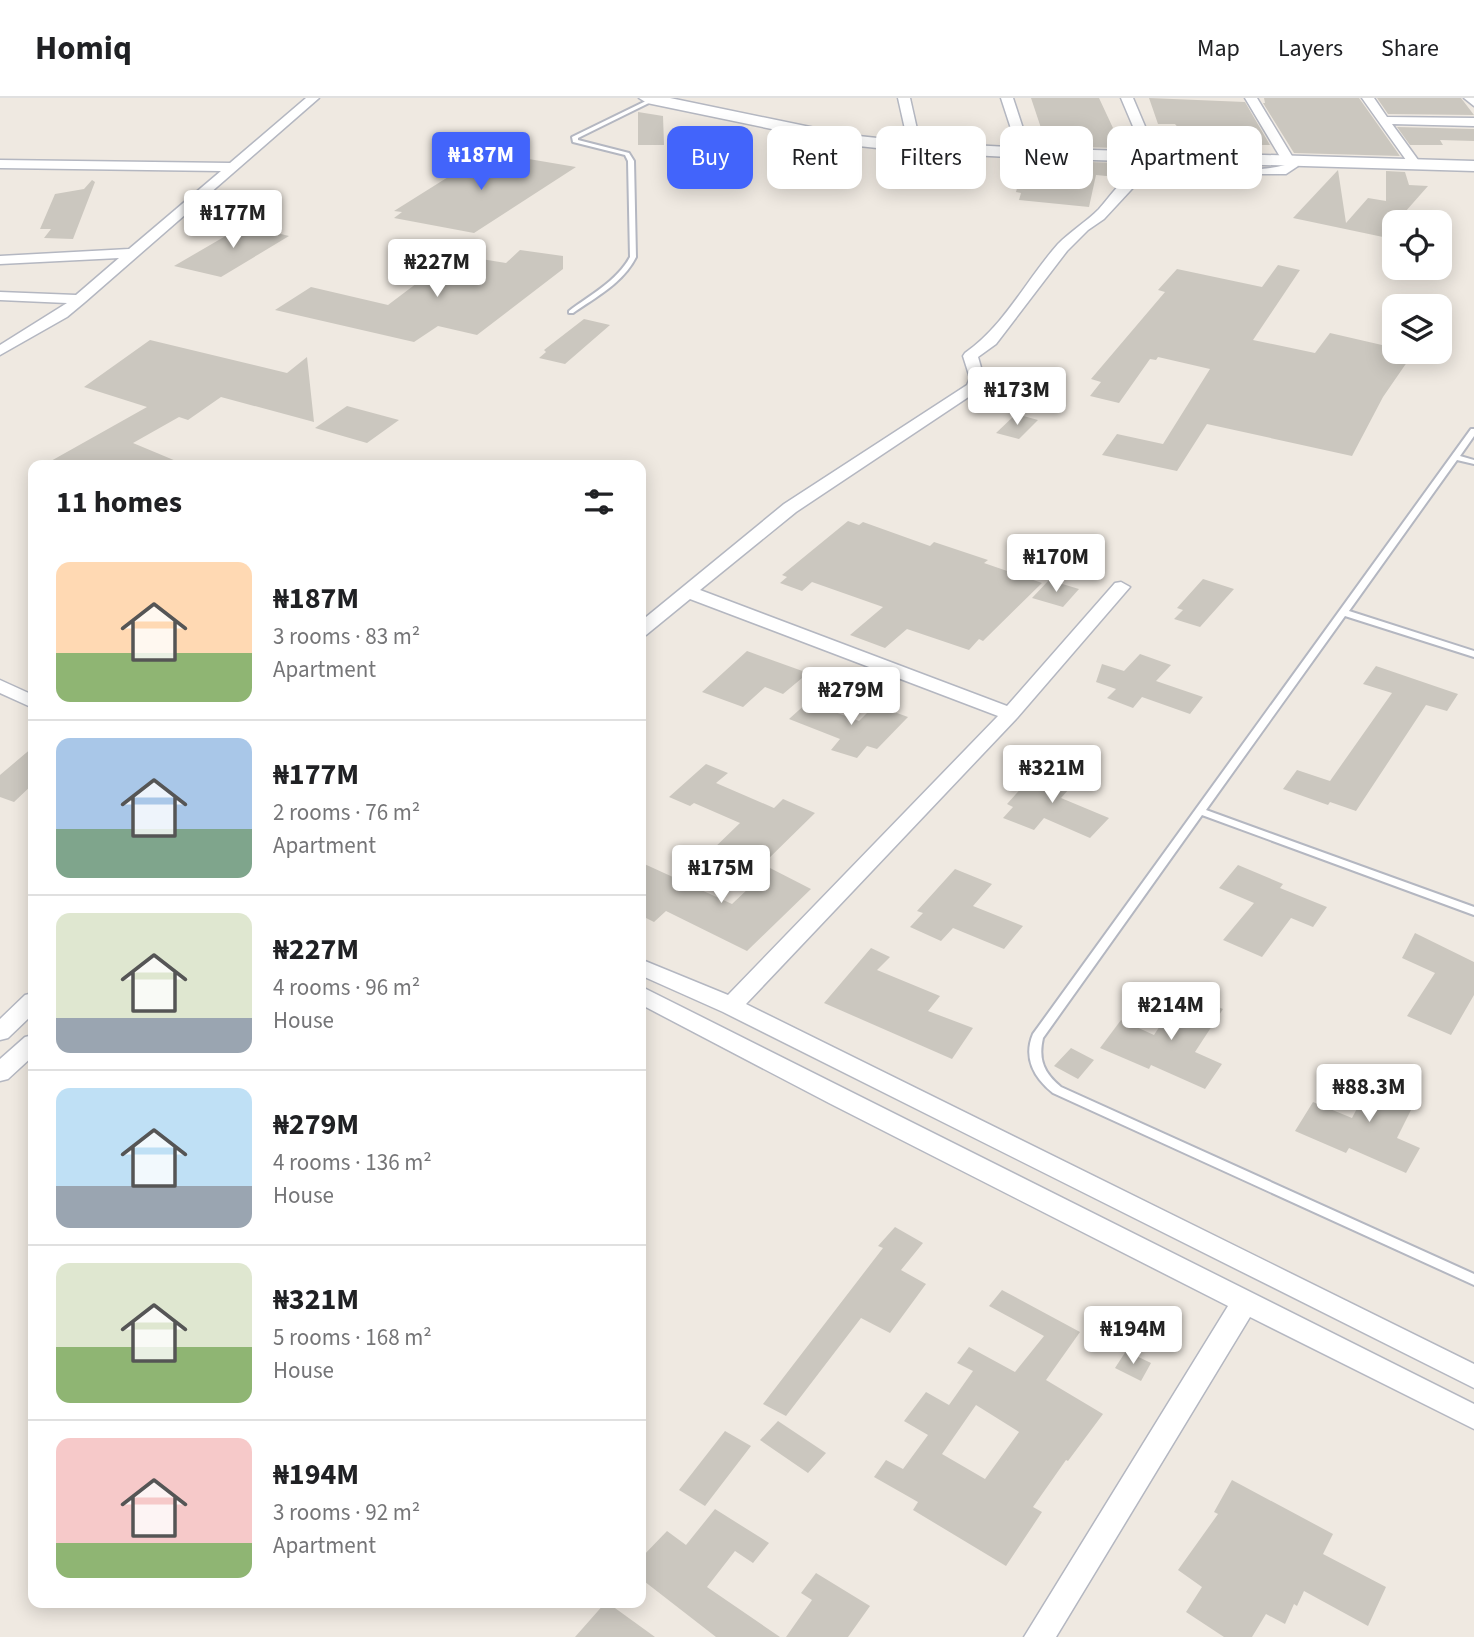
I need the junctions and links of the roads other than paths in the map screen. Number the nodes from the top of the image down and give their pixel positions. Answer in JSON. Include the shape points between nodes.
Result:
{"nodes":[{"id":1,"x":313,"y":98,"type":"edge"},
{"id":2,"x":904,"y":98,"type":"edge"},
{"id":3,"x":1007,"y":98,"type":"edge"},
{"id":4,"x":1128,"y":98,"type":"edge"},
{"id":5,"x":1251,"y":98,"type":"edge"},
{"id":6,"x":1368,"y":98,"type":"edge"},
{"id":7,"x":1470,"y":98,"type":"edge"},
{"id":8,"x":651,"y":99,"type":"edge"},
{"id":9,"x":1474,"y":103,"type":"edge"},
{"id":10,"x":1384,"y":120,"type":"junction"},
{"id":11,"x":1474,"y":122,"type":"edge"},
{"id":12,"x":910,"y":126,"type":"edge"},
{"id":13,"x":1016,"y":126,"type":"edge"},
{"id":14,"x":1139,"y":126,"type":"edge"},
{"id":15,"x":876,"y":143,"type":"edge"},
{"id":16,"x":1262,"y":159,"type":"edge"},
{"id":17,"x":1286,"y":159,"type":"junction"},
{"id":18,"x":0,"y":164,"type":"edge"},
{"id":19,"x":1415,"y":164,"type":"junction"},
{"id":20,"x":1474,"y":166,"type":"edge"},
{"id":21,"x":231,"y":167,"type":"junction"},
{"id":22,"x":132,"y":253,"type":"junction"},
{"id":23,"x":0,"y":260,"type":"edge"},
{"id":24,"x":0,"y":296,"type":"edge"},
{"id":25,"x":80,"y":299,"type":"junction"},
{"id":26,"x":570,"y":312,"type":"dead end"},
{"id":27,"x":4,"y":345,"type":"edge"},
{"id":28,"x":1474,"y":431,"type":"edge"},
{"id":29,"x":1455,"y":457,"type":"junction"},
{"id":30,"x":1474,"y":462,"type":"edge"},
{"id":31,"x":1121,"y":587,"type":"dead end"},
{"id":32,"x":688,"y":592,"type":"junction"},
{"id":33,"x":1343,"y":612,"type":"junction"},
{"id":34,"x":646,"y":626,"type":"edge"},
{"id":35,"x":1474,"y":654,"type":"edge"},
{"id":36,"x":0,"y":686,"type":"edge"},
{"id":37,"x":28,"y":700,"type":"edge"},
{"id":38,"x":1010,"y":714,"type":"junction"},
{"id":39,"x":1200,"y":811,"type":"junction"},
{"id":40,"x":1474,"y":911,"type":"edge"},
{"id":41,"x":646,"y":969,"type":"edge"},
{"id":42,"x":646,"y":997,"type":"edge"},
{"id":43,"x":28,"y":1006,"type":"edge"},
{"id":44,"x":731,"y":1006,"type":"junction"},
{"id":45,"x":0,"y":1032,"type":"edge"},
{"id":46,"x":28,"y":1048,"type":"edge"},
{"id":47,"x":0,"y":1073,"type":"edge"},
{"id":48,"x":1474,"y":1280,"type":"edge"},
{"id":49,"x":1246,"y":1300,"type":"junction"},
{"id":50,"x":1474,"y":1377,"type":"edge"},
{"id":51,"x":1474,"y":1417,"type":"edge"},
{"id":52,"x":1039,"y":1637,"type":"edge"}],
"edges":[{"from":1,"to":21,"type":"street"},
{"from":2,"to":12,"type":"street"},
{"from":3,"to":13,"type":"street"},
{"from":4,"to":14,"type":"street"},
{"from":5,"to":17,"type":"street"},
{"from":6,"to":10,"type":"street"},
{"from":7,"to":9,"type":"street"},
{"from":8,"to":15,"type":"street"},
{"from":8,"to":26,"type":"lane","via":[[575,137],[583,145],[627,154],[631,161],[633,257],[618,276]]},
{"from":10,"to":11,"type":"street"},
{"from":10,"to":19,"type":"street"},
{"from":16,"to":17,"type":"street"},
{"from":17,"to":19,"type":"street"},
{"from":17,"to":32,"type":"street","via":[[1292,166],[1286,170],[1164,170],[1138,175],[1062,248],[991,341],[970,356],[977,378],[974,387],[790,508]]},
{"from":18,"to":21,"type":"street"},
{"from":19,"to":20,"type":"street"},
{"from":21,"to":22,"type":"street"},
{"from":22,"to":23,"type":"street"},
{"from":22,"to":25,"type":"street"},
{"from":24,"to":25,"type":"street"},
{"from":25,"to":27,"type":"street","via":[[62,314]]},
{"from":28,"to":29,"type":"lane"},
{"from":29,"to":30,"type":"lane"},
{"from":29,"to":33,"type":"lane"},
{"from":31,"to":38,"type":"street"},
{"from":32,"to":34,"type":"street"},
{"from":32,"to":38,"type":"street"},
{"from":33,"to":35,"type":"lane"},
{"from":33,"to":39,"type":"lane"},
{"from":36,"to":37,"type":"street"},
{"from":38,"to":44,"type":"street"},
{"from":39,"to":40,"type":"lane"},
{"from":39,"to":48,"type":"lane","via":[[1037,1037],[1034,1063],[1042,1079],[1057,1090]]},
{"from":41,"to":44,"type":"street"},
{"from":42,"to":49,"type":"street"},
{"from":43,"to":45,"type":"street"},
{"from":44,"to":50,"type":"street"},
{"from":46,"to":47,"type":"street"},
{"from":49,"to":51,"type":"street"},
{"from":49,"to":52,"type":"street"}]}
